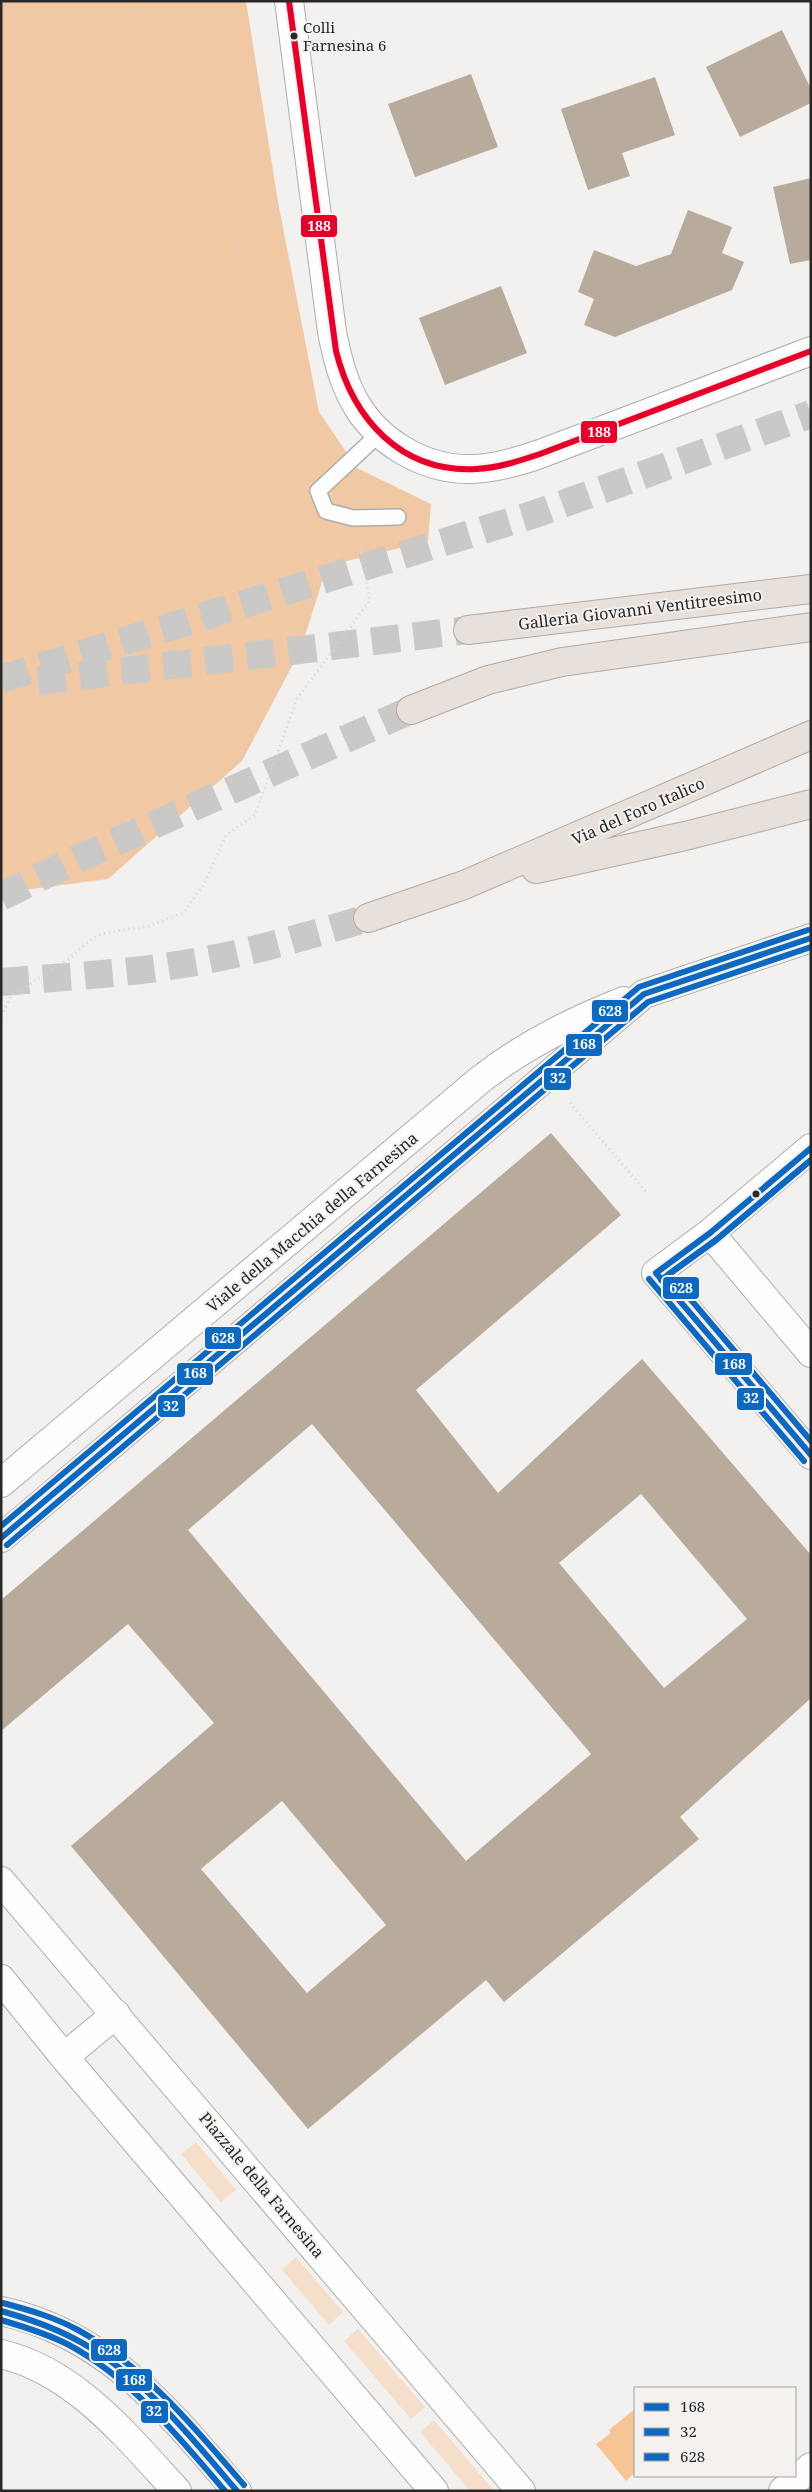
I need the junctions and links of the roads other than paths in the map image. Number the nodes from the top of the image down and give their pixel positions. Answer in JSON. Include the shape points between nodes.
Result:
{"nodes":[{"id":1,"x":289,"y":1,"type":"edge"},
{"id":2,"x":811,"y":351,"type":"edge"},
{"id":3,"x":380,"y":433,"type":"junction"},
{"id":4,"x":398,"y":518,"type":"dead end"},
{"id":5,"x":811,"y":589,"type":"edge"},
{"id":6,"x":811,"y":627,"type":"edge"},
{"id":7,"x":468,"y":630,"type":"tunnel mouth"},
{"id":8,"x":411,"y":710,"type":"tunnel mouth"},
{"id":9,"x":811,"y":735,"type":"edge"},
{"id":10,"x":811,"y":804,"type":"edge"},
{"id":11,"x":464,"y":885,"type":"junction"},
{"id":12,"x":368,"y":918,"type":"tunnel mouth"},
{"id":13,"x":811,"y":938,"type":"edge"},
{"id":14,"x":644,"y":994,"type":"junction"},
{"id":15,"x":811,"y":1148,"type":"edge"},
{"id":16,"x":710,"y":1233,"type":"junction"},
{"id":17,"x":811,"y":1353,"type":"edge"},
{"id":18,"x":811,"y":1455,"type":"edge"},
{"id":19,"x":1,"y":1483,"type":"edge"},
{"id":20,"x":1,"y":1538,"type":"edge"},
{"id":21,"x":1,"y":1881,"type":"edge"},
{"id":22,"x":1,"y":1980,"type":"edge"},
{"id":23,"x":116,"y":2014,"type":"junction"},
{"id":24,"x":64,"y":2057,"type":"junction"},
{"id":25,"x":1,"y":2311,"type":"edge"},
{"id":26,"x":1,"y":2354,"type":"edge"},
{"id":27,"x":811,"y":2468,"type":"edge"},
{"id":28,"x":177,"y":2491,"type":"edge"},
{"id":29,"x":238,"y":2491,"type":"edge"},
{"id":30,"x":434,"y":2491,"type":"edge"},
{"id":31,"x":521,"y":2491,"type":"edge"},
{"id":32,"x":783,"y":2491,"type":"edge"}],
"edges":[{"from":1,"to":3,"type":"street","via":[[335,348],[355,403]]},
{"from":2,"to":3,"type":"street","via":[[540,454],[502,465],[471,470],[440,466],[412,455]]},
{"from":3,"to":4,"type":"lane","via":[[318,491],[326,510],[353,518]]},
{"from":5,"to":7,"type":"highway","name":"Galleria Giovanni Ventitreesimo"},
{"from":6,"to":8,"type":"highway","via":[[562,662],[488,680]]},
{"from":9,"to":11,"type":"highway","name":"Via del Foro Italico"},
{"from":10,"to":11,"type":"highway","via":[[685,836]]},
{"from":11,"to":12,"type":"highway"},
{"from":13,"to":14,"type":"street","name":"Viale della Macchia della Farnesina"},
{"from":14,"to":19,"type":"street","name":"Viale della Macchia della Farnesina","via":[[562,1027],[493,1070]]},
{"from":14,"to":20,"type":"street","name":"Viale della Macchia della Farnesina"},
{"from":15,"to":16,"type":"street"},
{"from":16,"to":17,"type":"street"},
{"from":16,"to":18,"type":"street","via":[[656,1274]]},
{"from":21,"to":23,"type":"street","name":"Piazzale della Farnesina"},
{"from":22,"to":24,"type":"street"},
{"from":23,"to":24,"type":"street"},
{"from":23,"to":31,"type":"street","name":"Piazzale della Farnesina"},
{"from":24,"to":30,"type":"street"},
{"from":25,"to":29,"type":"street","via":[[53,2329],[120,2368],[166,2408]]},
{"from":26,"to":28,"type":"street","via":[[30,2364],[74,2390],[128,2438]]},
{"from":27,"to":32,"type":"street"}]}
